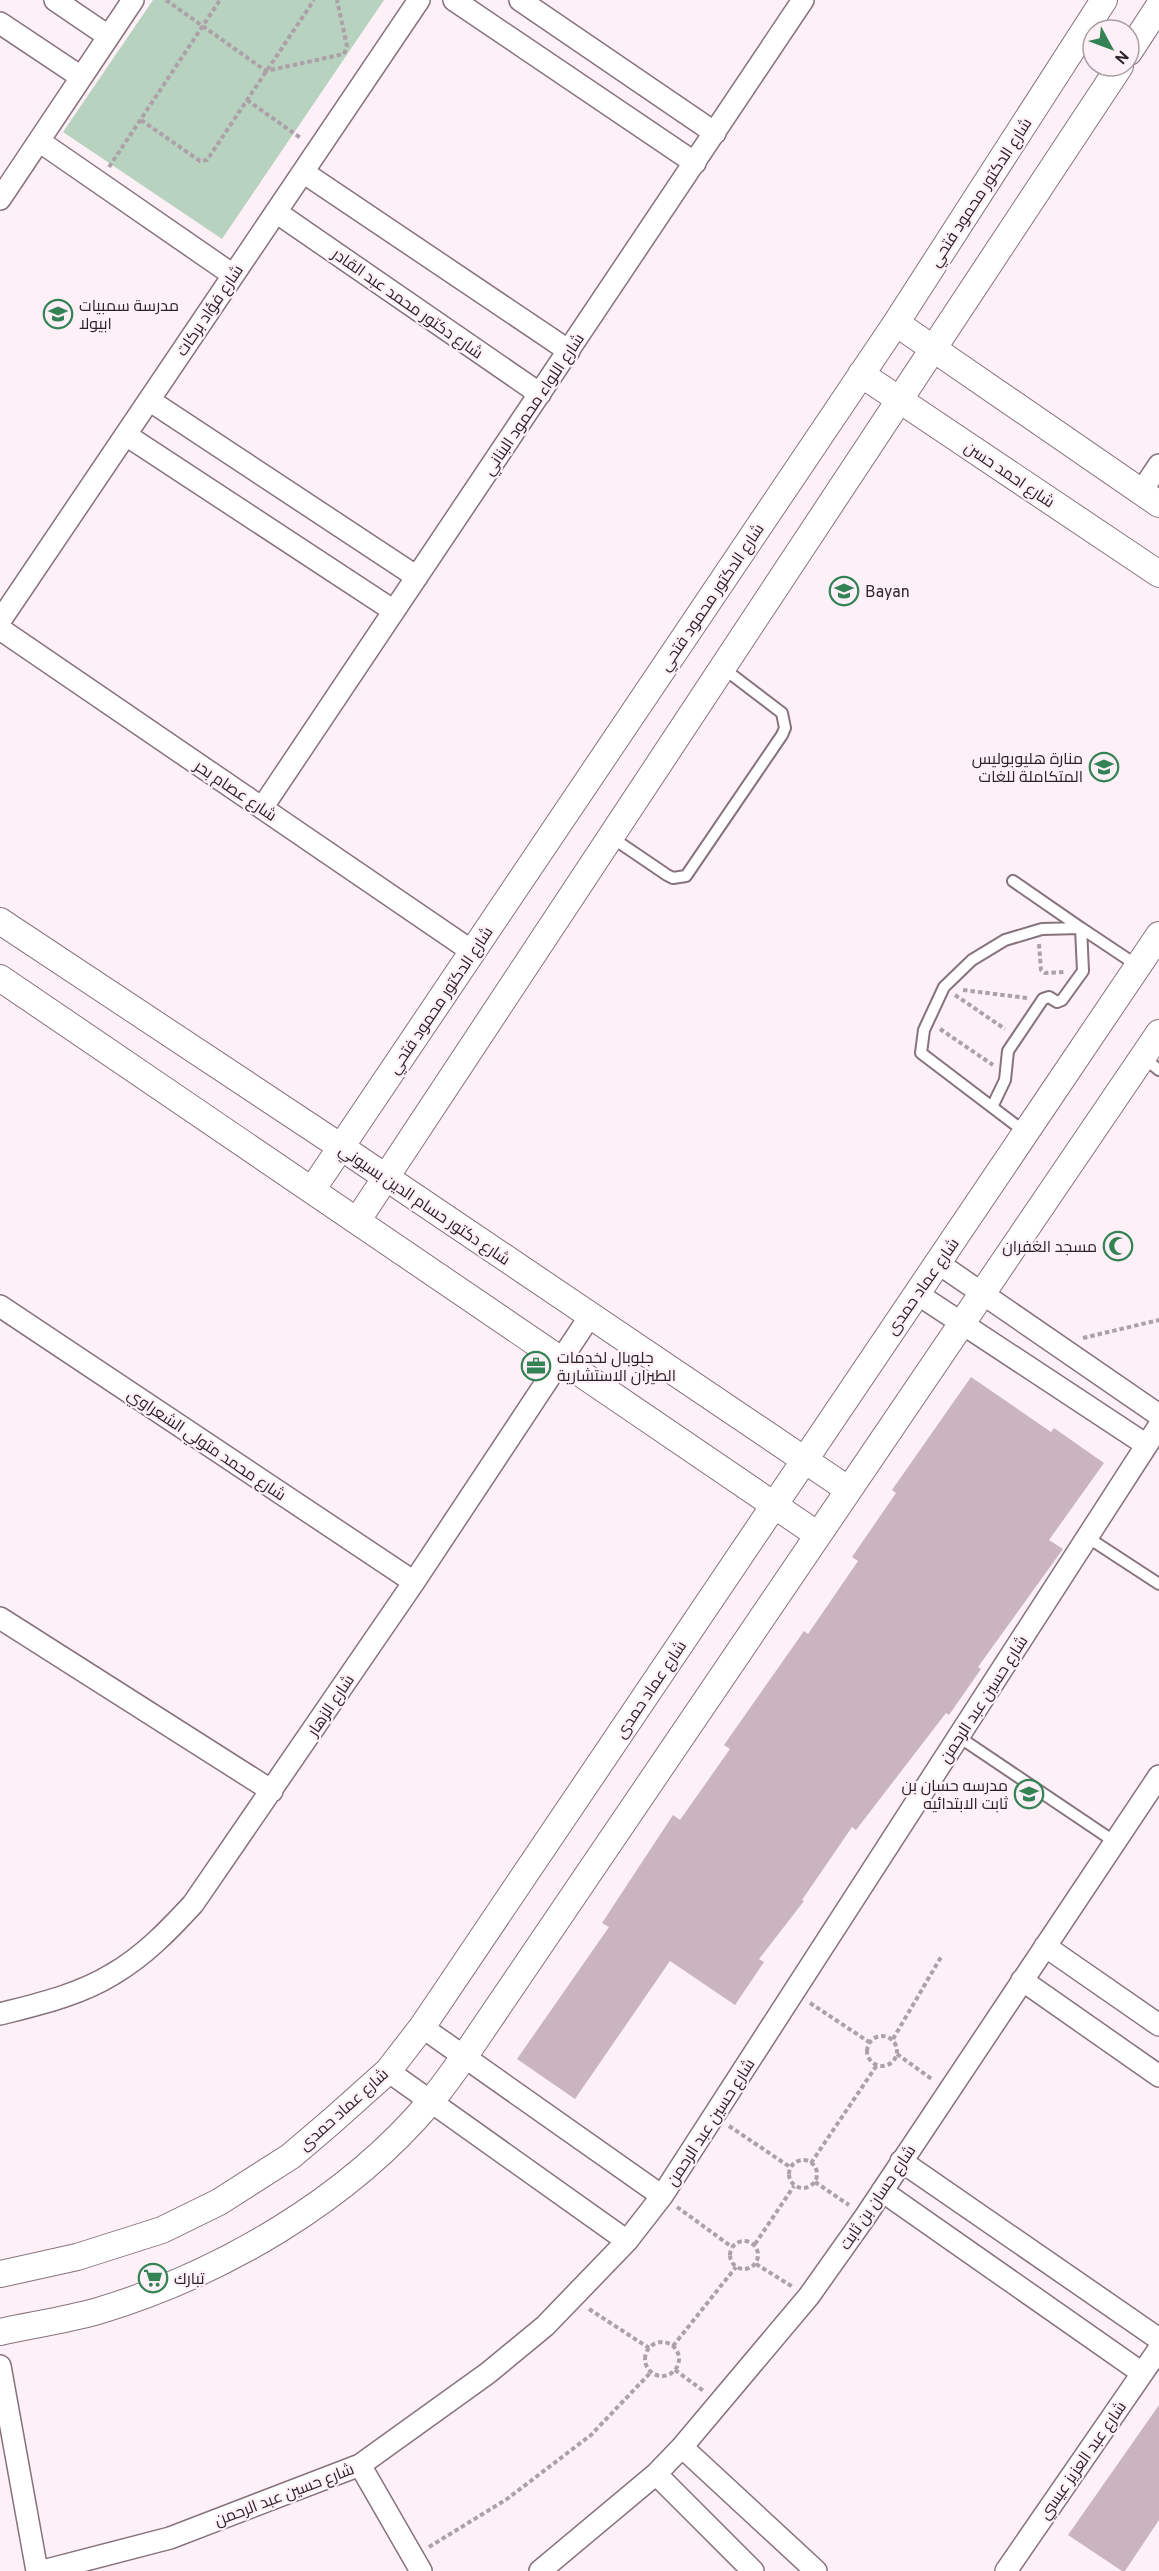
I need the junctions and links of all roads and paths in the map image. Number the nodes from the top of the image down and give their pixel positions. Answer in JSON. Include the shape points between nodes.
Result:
{"nodes":[{"id":1,"x":55,"y":0,"type":"edge"},
{"id":2,"x":133,"y":0,"type":"edge"},
{"id":3,"x":166,"y":0,"type":"edge"},
{"id":4,"x":220,"y":0,"type":"edge"},
{"id":5,"x":314,"y":0,"type":"edge"},
{"id":6,"x":337,"y":0,"type":"edge"},
{"id":7,"x":419,"y":0,"type":"edge"},
{"id":8,"x":454,"y":0,"type":"edge"},
{"id":9,"x":519,"y":0,"type":"edge"},
{"id":10,"x":803,"y":0,"type":"edge"},
{"id":11,"x":1104,"y":0,"type":"edge"},
{"id":12,"x":1159,"y":6,"type":"edge"},
{"id":13,"x":0,"y":23,"type":"edge"},
{"id":14,"x":203,"y":26,"type":"junction"},
{"id":15,"x":1141,"y":34,"type":"edge"},
{"id":16,"x":108,"y":36,"type":"junction"},
{"id":17,"x":266,"y":71,"type":"junction"},
{"id":18,"x":81,"y":77,"type":"junction"},
{"id":19,"x":1112,"y":78,"type":"edge"},
{"id":20,"x":246,"y":100,"type":"junction"},
{"id":21,"x":141,"y":120,"type":"junction"},
{"id":22,"x":715,"y":133,"type":"junction"},
{"id":23,"x":39,"y":141,"type":"junction"},
{"id":24,"x":318,"y":150,"type":"junction"},
{"id":25,"x":695,"y":163,"type":"junction"},
{"id":26,"x":303,"y":172,"type":"junction"},
{"id":27,"x":99,"y":182,"type":"junction"},
{"id":28,"x":0,"y":199,"type":"edge"},
{"id":29,"x":276,"y":212,"type":"junction"},
{"id":30,"x":233,"y":276,"type":"junction"},
{"id":31,"x":896,"y":323,"type":"junction"},
{"id":32,"x":934,"y":350,"type":"junction"},
{"id":33,"x":569,"y":351,"type":"junction"},
{"id":34,"x":861,"y":374,"type":"junction"},
{"id":35,"x":540,"y":394,"type":"junction"},
{"id":36,"x":149,"y":399,"type":"junction"},
{"id":37,"x":900,"y":400,"type":"junction"},
{"id":38,"x":126,"y":435,"type":"junction"},
{"id":39,"x":1159,"y":465,"type":"edge"},
{"id":40,"x":1150,"y":498,"type":"edge"},
{"id":41,"x":1159,"y":574,"type":"edge"},
{"id":42,"x":417,"y":577,"type":"junction"},
{"id":43,"x":394,"y":610,"type":"junction"},
{"id":44,"x":0,"y":621,"type":"edge"},
{"id":45,"x":0,"y":629,"type":"edge"},
{"id":46,"x":723,"y":668,"type":"junction"},
{"id":47,"x":262,"y":808,"type":"junction"},
{"id":48,"x":611,"y":837,"type":"junction"},
{"id":49,"x":1012,"y":881,"type":"dead end"},
{"id":50,"x":0,"y":921,"type":"edge"},
{"id":51,"x":1081,"y":928,"type":"junction"},
{"id":52,"x":1038,"y":930,"type":"junction"},
{"id":53,"x":1159,"y":935,"type":"edge"},
{"id":54,"x":473,"y":952,"type":"junction"},
{"id":55,"x":1138,"y":966,"type":"junction"},
{"id":56,"x":1083,"y":971,"type":"junction"},
{"id":57,"x":0,"y":978,"type":"edge"},
{"id":58,"x":944,"y":987,"type":"junction"},
{"id":59,"x":1042,"y":999,"type":"junction"},
{"id":60,"x":927,"y":1021,"type":"junction"},
{"id":61,"x":1159,"y":1033,"type":"edge"},
{"id":62,"x":1017,"y":1038,"type":"junction"},
{"id":63,"x":1151,"y":1064,"type":"edge"},
{"id":64,"x":1006,"y":1074,"type":"junction"},
{"id":65,"x":992,"y":1107,"type":"junction"},
{"id":66,"x":1026,"y":1133,"type":"junction"},
{"id":67,"x":341,"y":1147,"type":"junction"},
{"id":68,"x":386,"y":1178,"type":"junction"},
{"id":69,"x":312,"y":1190,"type":"junction"},
{"id":70,"x":357,"y":1221,"type":"junction"},
{"id":71,"x":938,"y":1263,"type":"junction"},
{"id":72,"x":916,"y":1293,"type":"junction"},
{"id":73,"x":982,"y":1293,"type":"junction"},
{"id":74,"x":0,"y":1306,"type":"edge"},
{"id":75,"x":590,"y":1316,"type":"junction"},
{"id":76,"x":1159,"y":1320,"type":"edge"},
{"id":77,"x":962,"y":1323,"type":"junction"},
{"id":78,"x":1056,"y":1344,"type":"junction"},
{"id":79,"x":560,"y":1360,"type":"junction"},
{"id":80,"x":1159,"y":1415,"type":"edge"},
{"id":81,"x":1159,"y":1426,"type":"edge"},
{"id":82,"x":1145,"y":1444,"type":"junction"},
{"id":83,"x":805,"y":1460,"type":"junction"},
{"id":84,"x":849,"y":1490,"type":"junction"},
{"id":85,"x":774,"y":1505,"type":"junction"},
{"id":86,"x":818,"y":1535,"type":"junction"},
{"id":87,"x":1087,"y":1537,"type":"junction"},
{"id":88,"x":414,"y":1582,"type":"junction"},
{"id":89,"x":1159,"y":1584,"type":"edge"},
{"id":90,"x":0,"y":1618,"type":"edge"},
{"id":91,"x":959,"y":1737,"type":"junction"},
{"id":92,"x":1158,"y":1780,"type":"edge"},
{"id":93,"x":272,"y":1791,"type":"junction"},
{"id":94,"x":1115,"y":1842,"type":"junction"},
{"id":95,"x":1045,"y":1946,"type":"junction"},
{"id":96,"x":941,"y":1958,"type":"dead end"},
{"id":97,"x":1022,"y":1980,"type":"junction"},
{"id":98,"x":794,"y":1992,"type":"junction"},
{"id":99,"x":0,"y":2014,"type":"edge"},
{"id":100,"x":1159,"y":2025,"type":"edge"},
{"id":101,"x":422,"y":2027,"type":"junction"},
{"id":102,"x":892,"y":2039,"type":"junction"},
{"id":103,"x":870,"y":2042,"type":"junction"},
{"id":104,"x":897,"y":2054,"type":"junction"},
{"id":105,"x":464,"y":2057,"type":"junction"},
{"id":106,"x":877,"y":2065,"type":"junction"},
{"id":107,"x":387,"y":2071,"type":"junction"},
{"id":108,"x":1159,"y":2076,"type":"edge"},
{"id":109,"x":949,"y":2090,"type":"junction"},
{"id":110,"x":431,"y":2102,"type":"junction"},
{"id":111,"x":714,"y":2116,"type":"junction"},
{"id":112,"x":902,"y":2161,"type":"junction"},
{"id":113,"x":811,"y":2163,"type":"junction"},
{"id":114,"x":790,"y":2167,"type":"junction"},
{"id":115,"x":815,"y":2182,"type":"junction"},
{"id":116,"x":794,"y":2186,"type":"junction"},
{"id":117,"x":882,"y":2191,"type":"junction"},
{"id":118,"x":662,"y":2196,"type":"junction"},
{"id":119,"x":865,"y":2217,"type":"junction"},
{"id":120,"x":627,"y":2241,"type":"junction"},
{"id":121,"x":755,"y":2244,"type":"junction"},
{"id":122,"x":732,"y":2247,"type":"junction"},
{"id":123,"x":756,"y":2264,"type":"junction"},
{"id":124,"x":736,"y":2267,"type":"junction"},
{"id":125,"x":0,"y":2274,"type":"edge"},
{"id":126,"x":809,"y":2296,"type":"junction"},
{"id":127,"x":572,"y":2298,"type":"junction"},
{"id":128,"x":0,"y":2332,"type":"edge"},
{"id":129,"x":1159,"y":2339,"type":"edge"},
{"id":130,"x":673,"y":2346,"type":"junction"},
{"id":131,"x":649,"y":2348,"type":"junction"},
{"id":132,"x":1159,"y":2349,"type":"edge"},
{"id":133,"x":0,"y":2366,"type":"edge"},
{"id":134,"x":675,"y":2370,"type":"junction"},
{"id":135,"x":651,"y":2372,"type":"junction"},
{"id":136,"x":1143,"y":2373,"type":"junction"},
{"id":137,"x":719,"y":2404,"type":"junction"},
{"id":138,"x":682,"y":2447,"type":"junction"},
{"id":139,"x":360,"y":2465,"type":"junction"},
{"id":140,"x":656,"y":2474,"type":"junction"},
{"id":141,"x":417,"y":2564,"type":"edge"},
{"id":142,"x":37,"y":2571,"type":"edge"},
{"id":143,"x":43,"y":2571,"type":"edge"},
{"id":144,"x":540,"y":2571,"type":"edge"},
{"id":145,"x":753,"y":2571,"type":"edge"},
{"id":146,"x":816,"y":2571,"type":"edge"},
{"id":147,"x":1006,"y":2571,"type":"edge"}],
"edges":[{"from":1,"to":16,"type":"street"},
{"from":2,"to":16,"type":"street"},
{"from":3,"to":14,"type":"path"},
{"from":4,"to":14,"type":"path"},
{"from":5,"to":17,"type":"path"},
{"from":6,"to":17,"type":"path","via":[[347,46],[344,54]]},
{"from":7,"to":24,"type":"street","name":"شارع فؤاد بركات"},
{"from":8,"to":25,"type":"street"},
{"from":9,"to":22,"type":"street"},
{"from":10,"to":22,"type":"street","name":"شارع اللواء محمود البناني"},
{"from":11,"to":31,"type":"street","name":"شارع الدكتور محمود فتحي"},
{"from":12,"to":15,"type":"street"},
{"from":13,"to":18,"type":"street"},
{"from":14,"to":17,"type":"path"},
{"from":14,"to":21,"type":"path"},
{"from":16,"to":18,"type":"street"},
{"from":17,"to":20,"type":"path"},
{"from":18,"to":23,"type":"street"},
{"from":19,"to":32,"type":"street"},
{"from":20,"to":21,"type":"path","via":[[204,162]]},
{"from":20,"to":24,"type":"path"},
{"from":21,"to":27,"type":"path"},
{"from":22,"to":25,"type":"street","name":"شارع اللواء محمود البناني"},
{"from":23,"to":27,"type":"street"},
{"from":23,"to":28,"type":"street"},
{"from":24,"to":26,"type":"street","name":"شارع فؤاد بركات"},
{"from":25,"to":33,"type":"street","name":"شارع اللواء محمود البناني"},
{"from":26,"to":29,"type":"street","name":"شارع فؤاد بركات"},
{"from":26,"to":33,"type":"street"},
{"from":27,"to":30,"type":"street"},
{"from":29,"to":30,"type":"street","name":"شارع فؤاد بركات"},
{"from":29,"to":35,"type":"street","name":"شارع دكتور محمد عبد القادر"},
{"from":30,"to":36,"type":"street","name":"شارع فؤاد بركات"},
{"from":31,"to":32,"type":"street"},
{"from":31,"to":34,"type":"street","name":"شارع الدكتور محمود فتحي"},
{"from":32,"to":37,"type":"street"},
{"from":32,"to":40,"type":"street"},
{"from":33,"to":35,"type":"street","name":"شارع اللواء محمود البناني"},
{"from":34,"to":37,"type":"street","name":"شارع احمد حسن"},
{"from":34,"to":54,"type":"street","name":"شارع الدكتور محمود فتحي"},
{"from":35,"to":42,"type":"street","name":"شارع اللواء محمود البناني"},
{"from":36,"to":38,"type":"street","name":"شارع فؤاد بركات"},
{"from":36,"to":42,"type":"street"},
{"from":37,"to":41,"type":"street","name":"شارع احمد حسن"},
{"from":37,"to":46,"type":"street"},
{"from":38,"to":43,"type":"street"},
{"from":38,"to":44,"type":"street","name":"شارع فؤاد بركات"},
{"from":39,"to":40,"type":"street"},
{"from":42,"to":43,"type":"street","name":"شارع اللواء محمود البناني"},
{"from":43,"to":47,"type":"street","name":"شارع اللواء محمود البناني"},
{"from":45,"to":47,"type":"street","name":"شارع عصام بحر"},
{"from":46,"to":48,"type":"street"},
{"from":46,"to":48,"type":"lane","via":[[782,713],[785,728],[776,745],[686,876],[667,875]]},
{"from":47,"to":54,"type":"street","name":"شارع عصام بحر"},
{"from":48,"to":68,"type":"street"},
{"from":49,"to":51,"type":"lane"},
{"from":50,"to":67,"type":"street","name":"شارع دكتور حسام الدين بسيوني"},
{"from":51,"to":52,"type":"lane"},
{"from":51,"to":55,"type":"lane"},
{"from":51,"to":56,"type":"lane"},
{"from":52,"to":56,"type":"path","via":[[1041,970]]},
{"from":52,"to":58,"type":"lane","via":[[1005,940],[972,960]]},
{"from":53,"to":55,"type":"street","name":"شارع عماد حمدى"},
{"from":54,"to":67,"type":"street","name":"شارع الدكتور محمود فتحي"},
{"from":55,"to":66,"type":"street","name":"شارع عماد حمدى"},
{"from":56,"to":59,"type":"lane","via":[[1062,1000]]},
{"from":57,"to":69,"type":"street"},
{"from":58,"to":59,"type":"path"},
{"from":58,"to":60,"type":"lane"},
{"from":58,"to":62,"type":"path"},
{"from":59,"to":62,"type":"lane"},
{"from":60,"to":64,"type":"path"},
{"from":60,"to":65,"type":"lane","via":[[921,1053]]},
{"from":61,"to":63,"type":"street"},
{"from":62,"to":64,"type":"lane","via":[[1008,1051]]},
{"from":63,"to":73,"type":"street"},
{"from":64,"to":65,"type":"lane"},
{"from":65,"to":66,"type":"lane"},
{"from":66,"to":71,"type":"street","name":"شارع عماد حمدى"},
{"from":67,"to":68,"type":"street","name":"شارع دكتور حسام الدين بسيوني"},
{"from":67,"to":69,"type":"street","name":"شارع الدكتور محمود فتحي"},
{"from":68,"to":70,"type":"street"},
{"from":68,"to":75,"type":"street","name":"شارع دكتور حسام الدين بسيوني"},
{"from":69,"to":70,"type":"street"},
{"from":70,"to":79,"type":"street"},
{"from":71,"to":72,"type":"street","name":"شارع عماد حمدى"},
{"from":71,"to":73,"type":"street"},
{"from":72,"to":77,"type":"street"},
{"from":72,"to":83,"type":"street","name":"شارع عماد حمدى"},
{"from":73,"to":77,"type":"street"},
{"from":73,"to":78,"type":"street"},
{"from":74,"to":88,"type":"street","name":"شارع محمد متولي الشعراوي"},
{"from":75,"to":79,"type":"street","name":"شارع الزهار"},
{"from":75,"to":83,"type":"street","name":"شارع دكتور حسام الدين بسيوني"},
{"from":76,"to":78,"type":"path"},
{"from":77,"to":82,"type":"street"},
{"from":77,"to":84,"type":"street"},
{"from":78,"to":80,"type":"street"},
{"from":79,"to":85,"type":"street"},
{"from":79,"to":88,"type":"street","name":"شارع الزهار"},
{"from":81,"to":82,"type":"street","name":"شارع حسين عبد الرحمن"},
{"from":82,"to":87,"type":"street","name":"شارع حسين عبد الرحمن"},
{"from":83,"to":84,"type":"street","name":"شارع دكتور حسام الدين بسيوني"},
{"from":83,"to":85,"type":"street","name":"شارع عماد حمدى"},
{"from":84,"to":86,"type":"street"},
{"from":85,"to":86,"type":"street"},
{"from":85,"to":101,"type":"street","name":"شارع عماد حمدى"},
{"from":86,"to":105,"type":"street"},
{"from":87,"to":89,"type":"lane"},
{"from":87,"to":91,"type":"street","name":"شارع حسين عبد الرحمن"},
{"from":88,"to":93,"type":"street","name":"شارع الزهار"},
{"from":90,"to":93,"type":"street"},
{"from":91,"to":94,"type":"lane"},
{"from":91,"to":98,"type":"street","name":"شارع حسين عبد الرحمن"},
{"from":92,"to":94,"type":"street","name":"شارع حسان بن ثابت"},
{"from":93,"to":99,"type":"street","name":"شارع الزهار","via":[[193,1904],[157,1942],[103,1979],[61,1998]]},
{"from":94,"to":95,"type":"street","name":"شارع حسان بن ثابت"},
{"from":95,"to":97,"type":"street","name":"شارع حسان بن ثابت"},
{"from":95,"to":100,"type":"street"},
{"from":96,"to":102,"type":"path"},
{"from":97,"to":108,"type":"street"},
{"from":97,"to":109,"type":"street","name":"شارع حسان بن ثابت"},
{"from":98,"to":103,"type":"path"},
{"from":98,"to":111,"type":"street","name":"شارع حسين عبد الرحمن"},
{"from":101,"to":105,"type":"street"},
{"from":101,"to":107,"type":"street","name":"شارع عماد حمدى"},
{"from":102,"to":103,"type":"path","via":[[880,2036]]},
{"from":102,"to":104,"type":"path"},
{"from":103,"to":106,"type":"path","via":[[868,2056]]},
{"from":104,"to":106,"type":"path","via":[[886,2066]]},
{"from":104,"to":109,"type":"path"},
{"from":105,"to":110,"type":"street"},
{"from":105,"to":118,"type":"street"},
{"from":106,"to":113,"type":"path"},
{"from":107,"to":110,"type":"street"},
{"from":107,"to":125,"type":"street","name":"شارع عماد حمدى","via":[[291,2156],[219,2202],[162,2230],[77,2257]]},
{"from":109,"to":112,"type":"street","name":"شارع حسان بن ثابت"},
{"from":110,"to":120,"type":"street"},
{"from":110,"to":128,"type":"street","via":[[338,2190],[265,2239],[190,2277],[97,2311]]},
{"from":111,"to":114,"type":"path"},
{"from":111,"to":118,"type":"street","name":"شارع حسين عبد الرحمن"},
{"from":112,"to":117,"type":"street","name":"شارع حسان بن ثابت"},
{"from":112,"to":129,"type":"street"},
{"from":113,"to":114,"type":"path","via":[[800,2160]]},
{"from":113,"to":115,"type":"path","via":[[817,2171]]},
{"from":114,"to":116,"type":"path","via":[[789,2177]]},
{"from":115,"to":116,"type":"path","via":[[805,2188]]},
{"from":115,"to":119,"type":"path"},
{"from":116,"to":121,"type":"path"},
{"from":117,"to":119,"type":"street","name":"شارع حسان بن ثابت"},
{"from":117,"to":136,"type":"street"},
{"from":118,"to":120,"type":"street","name":"شارع حسين عبد الرحمن"},
{"from":118,"to":122,"type":"path"},
{"from":119,"to":126,"type":"street","name":"شارع حسان بن ثابت"},
{"from":120,"to":127,"type":"street","name":"شارع حسين عبد الرحمن"},
{"from":121,"to":122,"type":"path","via":[[740,2241]]},
{"from":121,"to":123,"type":"path","via":[[759,2258]]},
{"from":122,"to":124,"type":"path","via":[[730,2258]]},
{"from":123,"to":124,"type":"path","via":[[747,2269]]},
{"from":123,"to":126,"type":"path"},
{"from":124,"to":130,"type":"path"},
{"from":126,"to":137,"type":"street","name":"شارع حسان بن ثابت"},
{"from":127,"to":131,"type":"path"},
{"from":127,"to":139,"type":"street","name":"شارع حسين عبد الرحمن","via":[[488,2373]]},
{"from":130,"to":131,"type":"path","via":[[661,2342]]},
{"from":130,"to":134,"type":"path","via":[[679,2358]]},
{"from":131,"to":135,"type":"path","via":[[645,2360]]},
{"from":132,"to":136,"type":"street","name":"شارع عبد العزيز عيسي"},
{"from":133,"to":142,"type":"street"},
{"from":134,"to":135,"type":"path","via":[[663,2376]]},
{"from":134,"to":137,"type":"path"},
{"from":135,"to":141,"type":"path","via":[[591,2434]]},
{"from":136,"to":147,"type":"street","name":"شارع عبد العزيز عيسي"},
{"from":137,"to":138,"type":"street","name":"شارع حسان بن ثابت"},
{"from":138,"to":140,"type":"street","name":"شارع حسان بن ثابت"},
{"from":138,"to":146,"type":"street"},
{"from":139,"to":141,"type":"street"},
{"from":139,"to":143,"type":"street","name":"شارع حسين عبد الرحمن","via":[[170,2538]]},
{"from":140,"to":144,"type":"street","name":"شارع حسان بن ثابت"},
{"from":140,"to":145,"type":"street"}]}
